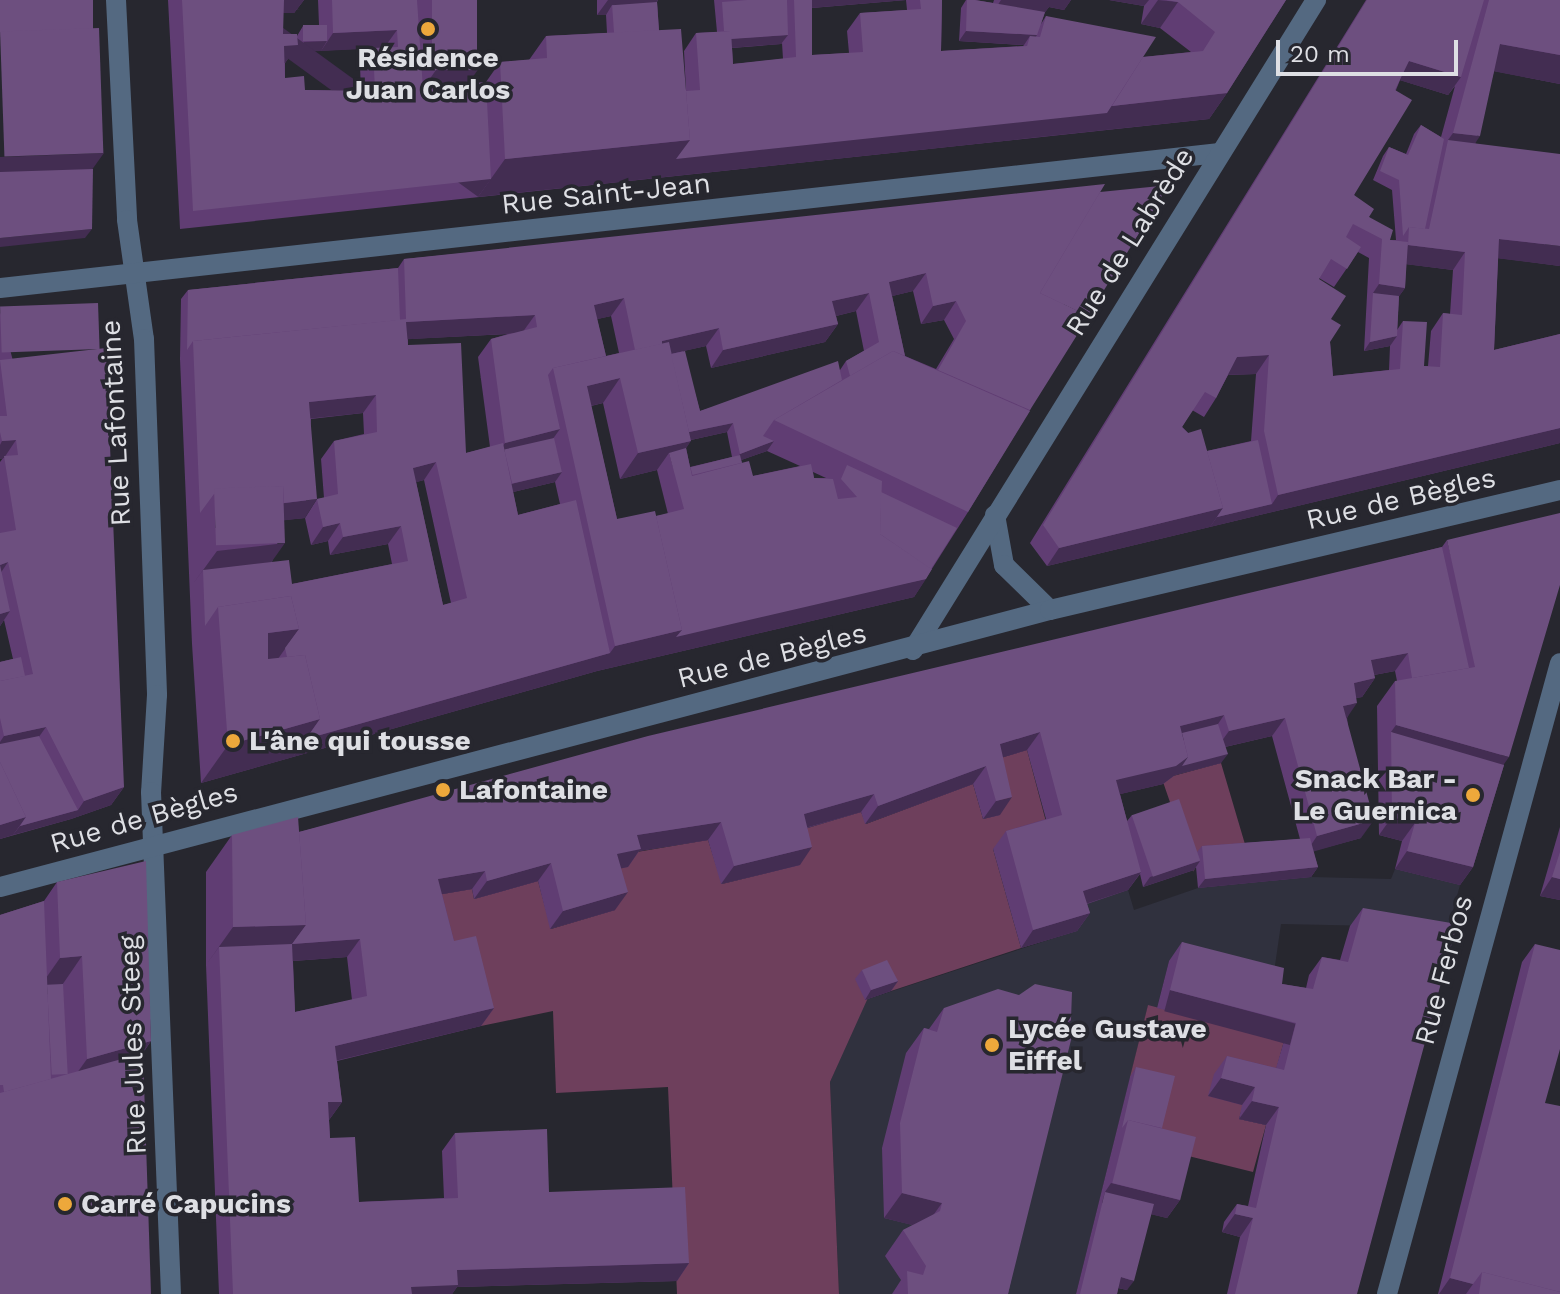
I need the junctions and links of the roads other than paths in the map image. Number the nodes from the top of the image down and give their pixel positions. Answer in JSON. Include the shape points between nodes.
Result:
{"nodes":[{"id":1,"x":116,"y":0,"type":"edge"},
{"id":2,"x":1316,"y":0,"type":"edge"},
{"id":3,"x":1218,"y":153,"type":"junction"},
{"id":4,"x":132,"y":274,"type":"junction"},
{"id":5,"x":0,"y":288,"type":"edge"},
{"id":6,"x":1560,"y":490,"type":"edge"},
{"id":7,"x":995,"y":515,"type":"junction"},
{"id":8,"x":1050,"y":610,"type":"junction"},
{"id":9,"x":913,"y":650,"type":"junction"},
{"id":10,"x":1560,"y":663,"type":"edge"},
{"id":11,"x":153,"y":842,"type":"junction"},
{"id":12,"x":0,"y":887,"type":"edge"},
{"id":13,"x":171,"y":1294,"type":"edge"},
{"id":14,"x":1387,"y":1294,"type":"edge"}],
"edges":[{"from":1,"to":4,"type":"street","name":"Rue Lafontaine"},
{"from":2,"to":3,"type":"street","name":"Rue de Labrède"},
{"from":3,"to":4,"type":"street","name":"Rue Saint-Jean"},
{"from":3,"to":7,"type":"street","name":"Rue de Labrède"},
{"from":4,"to":5,"type":"street","name":"Rue Saint-Jean"},
{"from":4,"to":11,"type":"street","name":"Rue Lafontaine","via":[[145,370],[157,695]]},
{"from":6,"to":8,"type":"street","name":"Rue de Bègles"},
{"from":7,"to":8,"type":"street","via":[[1004,565]]},
{"from":7,"to":9,"type":"street","name":"Rue de Labrède"},
{"from":8,"to":9,"type":"street","name":"Rue de Bègles"},
{"from":9,"to":11,"type":"street","name":"Rue de Bègles"},
{"from":10,"to":14,"type":"street","name":"Rue Ferbos"},
{"from":11,"to":12,"type":"street","name":"Rue de Bègles"},
{"from":11,"to":13,"type":"street","name":"Rue Jules Steeg"}]}
